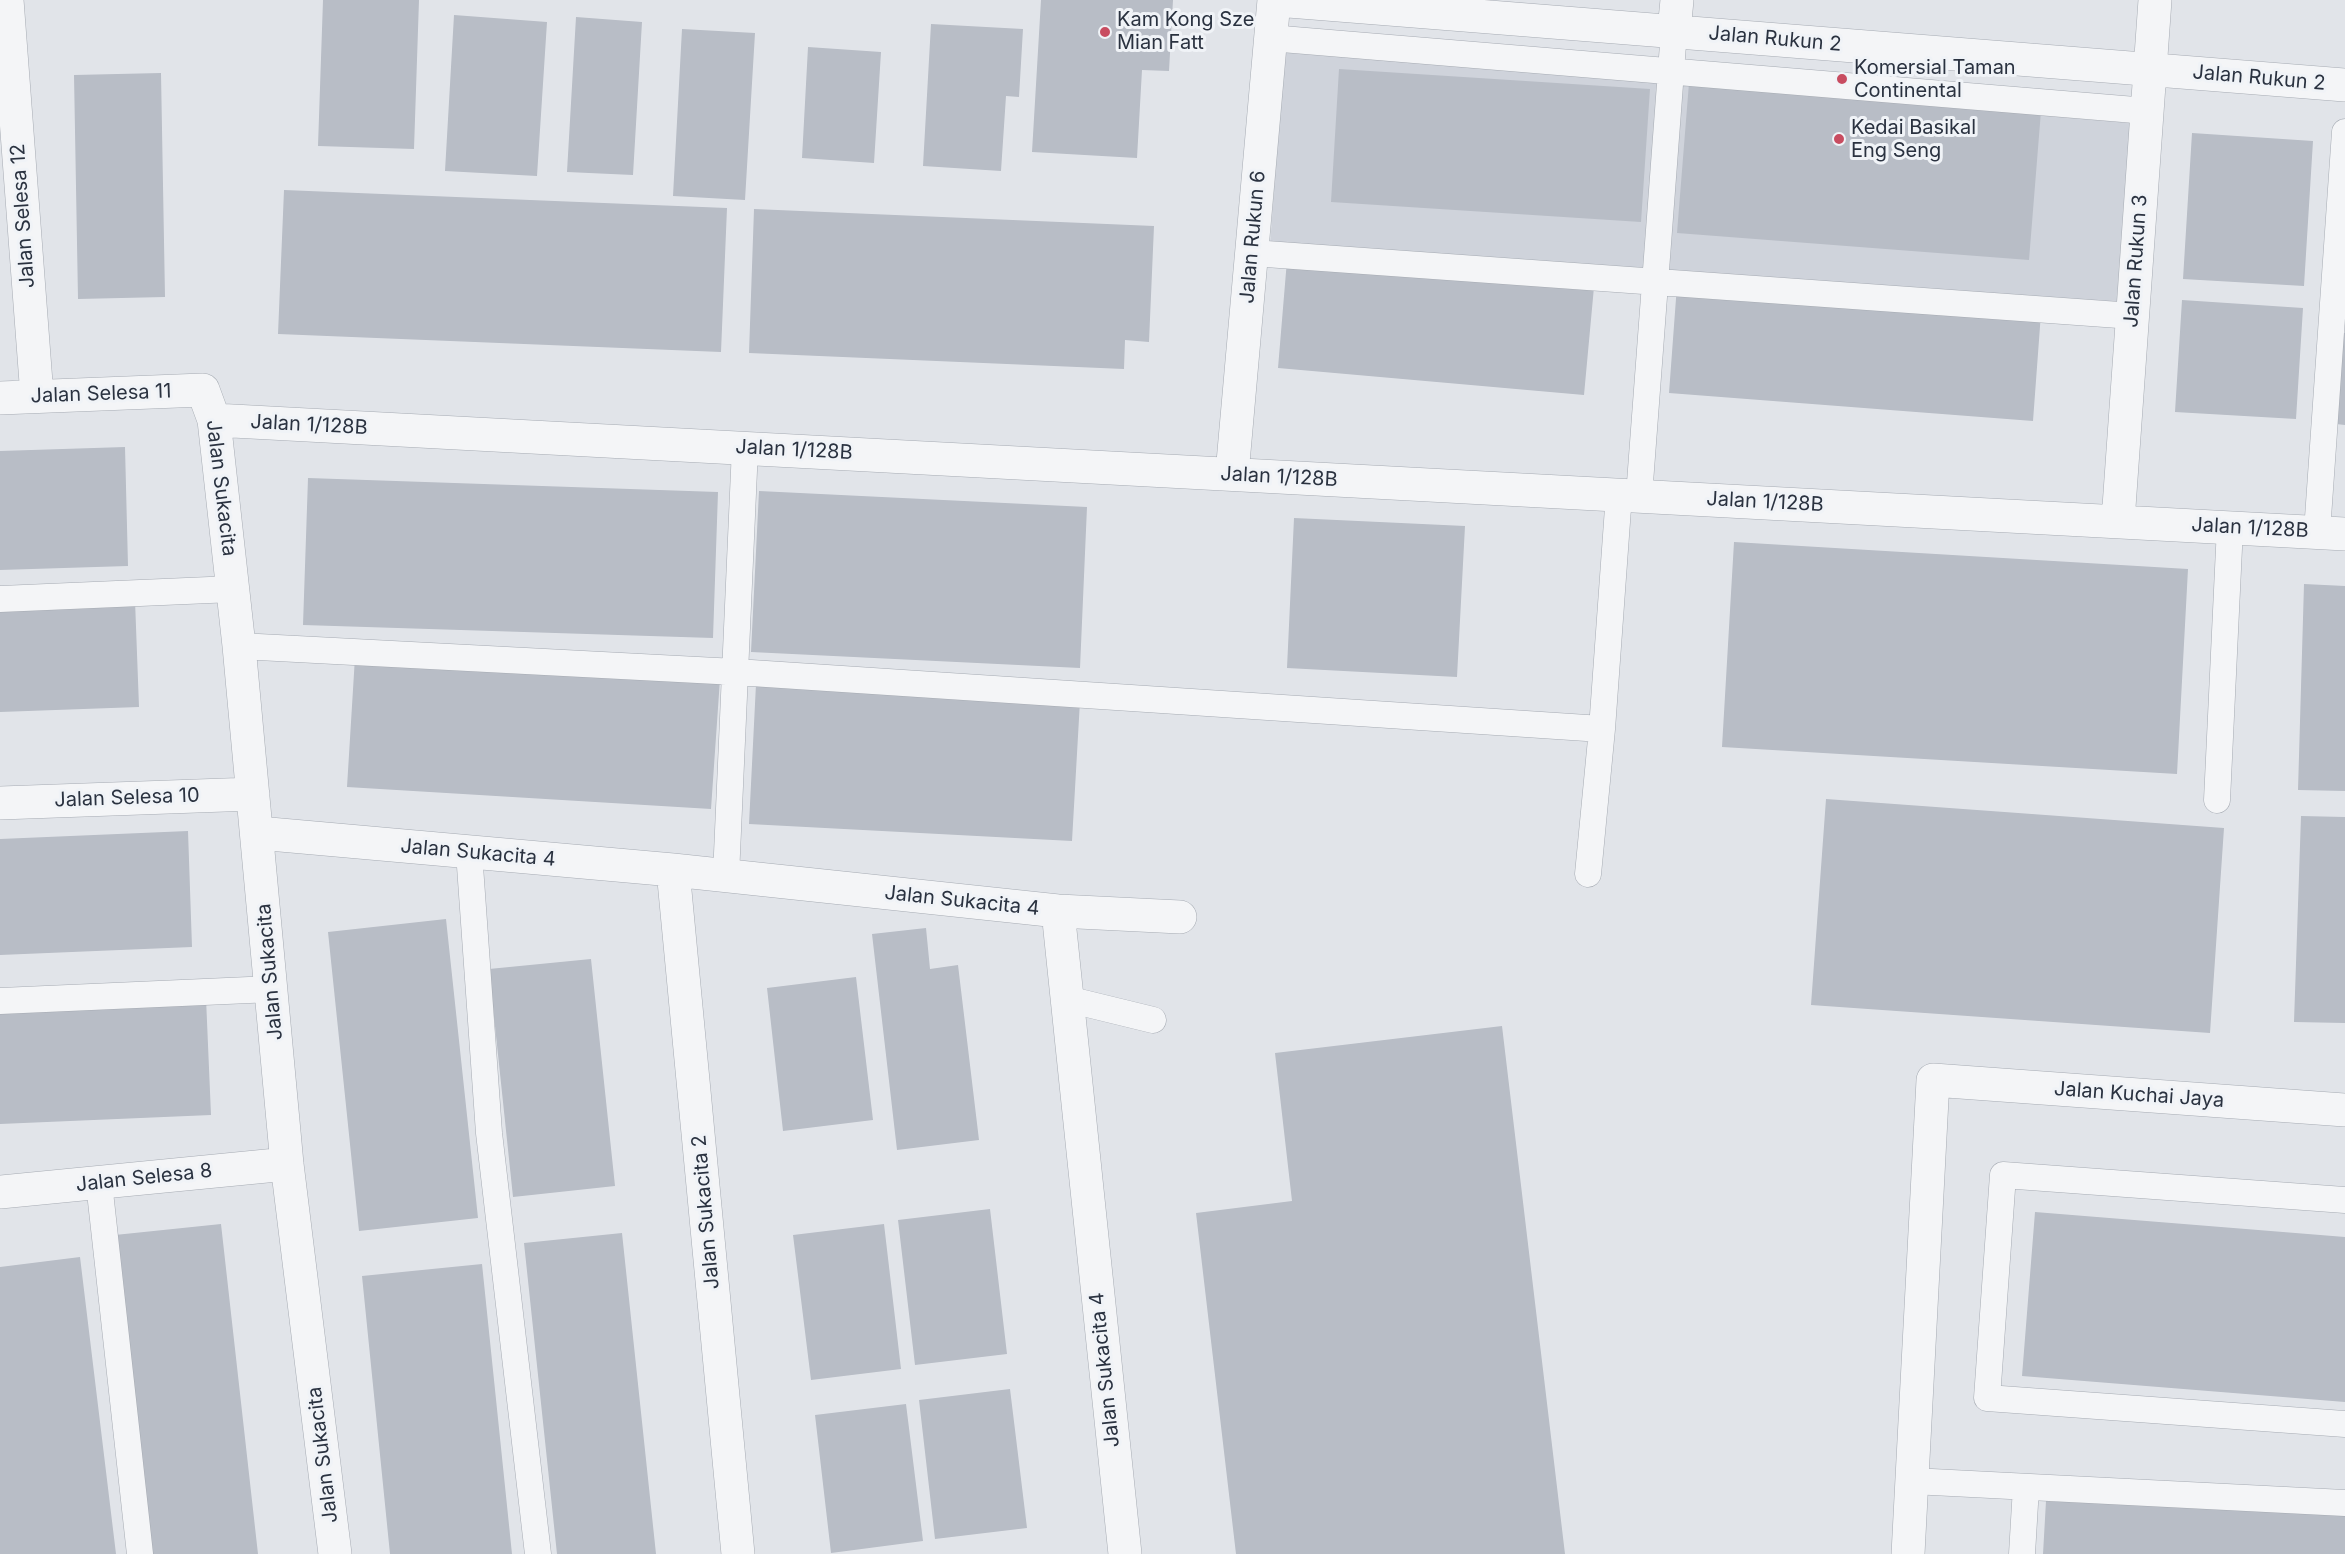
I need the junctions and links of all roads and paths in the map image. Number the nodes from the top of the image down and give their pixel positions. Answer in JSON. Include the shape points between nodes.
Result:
{"nodes":[{"id":1,"x":7,"y":0,"type":"edge"},
{"id":2,"x":1275,"y":0,"type":"edge"},
{"id":3,"x":2155,"y":0,"type":"edge"},
{"id":4,"x":1490,"y":8,"type":"edge"},
{"id":5,"x":1676,"y":16,"type":"edge"},
{"id":6,"x":1270,"y":38,"type":"junction"},
{"id":7,"x":2150,"y":69,"type":"junction"},
{"id":8,"x":1671,"y":72,"type":"junction"},
{"id":9,"x":2345,"y":85,"type":"edge"},
{"id":10,"x":2147,"y":111,"type":"junction"},
{"id":11,"x":2345,"y":132,"type":"edge"},
{"id":12,"x":1252,"y":253,"type":"junction"},
{"id":13,"x":1655,"y":282,"type":"junction"},
{"id":14,"x":2133,"y":316,"type":"junction"},
{"id":15,"x":37,"y":396,"type":"junction"},
{"id":16,"x":0,"y":398,"type":"edge"},
{"id":17,"x":208,"y":405,"type":"junction"},
{"id":18,"x":745,"y":448,"type":"junction"},
{"id":19,"x":1232,"y":474,"type":"junction"},
{"id":20,"x":1629,"y":495,"type":"junction"},
{"id":21,"x":2118,"y":521,"type":"junction"},
{"id":22,"x":2230,"y":527,"type":"junction"},
{"id":23,"x":2331,"y":533,"type":"edge"},
{"id":24,"x":233,"y":589,"type":"junction"},
{"id":25,"x":0,"y":599,"type":"edge"},
{"id":26,"x":239,"y":646,"type":"junction"},
{"id":27,"x":736,"y":672,"type":"junction"},
{"id":28,"x":1602,"y":729,"type":"junction"},
{"id":29,"x":253,"y":794,"type":"junction"},
{"id":30,"x":2217,"y":800,"type":"dead end"},
{"id":31,"x":0,"y":803,"type":"edge"},
{"id":32,"x":258,"y":833,"type":"junction"},
{"id":33,"x":469,"y":852,"type":"junction"},
{"id":34,"x":674,"y":870,"type":"junction"},
{"id":35,"x":1588,"y":874,"type":"dead end"},
{"id":36,"x":726,"y":876,"type":"junction"},
{"id":37,"x":1058,"y":911,"type":"junction"},
{"id":38,"x":1180,"y":917,"type":"dead end"},
{"id":39,"x":272,"y":989,"type":"junction"},
{"id":40,"x":1067,"y":999,"type":"junction"},
{"id":41,"x":0,"y":1001,"type":"edge"},
{"id":42,"x":1152,"y":1020,"type":"dead end"},
{"id":43,"x":2345,"y":1110,"type":"edge"},
{"id":44,"x":287,"y":1164,"type":"junction"},
{"id":45,"x":99,"y":1182,"type":"junction"},
{"id":46,"x":0,"y":1192,"type":"edge"},
{"id":47,"x":2345,"y":1200,"type":"edge"},
{"id":48,"x":2345,"y":1424,"type":"edge"},
{"id":49,"x":1912,"y":1481,"type":"junction"},
{"id":50,"x":2026,"y":1487,"type":"junction"},
{"id":51,"x":2345,"y":1503,"type":"edge"},
{"id":52,"x":140,"y":1554,"type":"edge"},
{"id":53,"x":335,"y":1554,"type":"edge"},
{"id":54,"x":538,"y":1554,"type":"edge"},
{"id":55,"x":738,"y":1554,"type":"edge"},
{"id":56,"x":1125,"y":1554,"type":"edge"},
{"id":57,"x":1908,"y":1554,"type":"edge"},
{"id":58,"x":2022,"y":1554,"type":"edge"}],
"edges":[{"from":1,"to":15,"type":"street","name":"Jalan Selesa 12"},
{"from":2,"to":4,"type":"street","name":"Jalan Rukun 2"},
{"from":2,"to":6,"type":"street","name":"Jalan Rukun 6"},
{"from":3,"to":7,"type":"street","name":"Jalan Rukun 3"},
{"from":4,"to":5,"type":"street","name":"Jalan Rukun 2"},
{"from":5,"to":7,"type":"street","name":"Jalan Rukun 2"},
{"from":5,"to":8,"type":"lane"},
{"from":6,"to":8,"type":"lane"},
{"from":6,"to":12,"type":"street","name":"Jalan Rukun 6"},
{"from":7,"to":9,"type":"street","name":"Jalan Rukun 2"},
{"from":7,"to":10,"type":"street","name":"Jalan Rukun 3"},
{"from":8,"to":10,"type":"lane"},
{"from":8,"to":13,"type":"lane"},
{"from":10,"to":14,"type":"street","name":"Jalan Rukun 3"},
{"from":11,"to":23,"type":"lane"},
{"from":12,"to":13,"type":"lane"},
{"from":12,"to":19,"type":"street","name":"Jalan Rukun 6"},
{"from":13,"to":14,"type":"lane"},
{"from":13,"to":20,"type":"lane"},
{"from":14,"to":21,"type":"street","name":"Jalan Rukun 3"},
{"from":15,"to":16,"type":"street","name":"Jalan Selesa 11"},
{"from":15,"to":17,"type":"street","name":"Jalan Selesa 11"},
{"from":17,"to":18,"type":"street","name":"Jalan 1/128B"},
{"from":17,"to":24,"type":"street","name":"Jalan Sukacita"},
{"from":18,"to":19,"type":"street","name":"Jalan 1/128B"},
{"from":18,"to":27,"type":"lane"},
{"from":19,"to":20,"type":"street","name":"Jalan 1/128B"},
{"from":20,"to":21,"type":"street","name":"Jalan 1/128B"},
{"from":20,"to":28,"type":"lane"},
{"from":21,"to":22,"type":"street","name":"Jalan 1/128B"},
{"from":22,"to":23,"type":"street","name":"Jalan 1/128B"},
{"from":22,"to":30,"type":"lane"},
{"from":24,"to":25,"type":"lane"},
{"from":24,"to":26,"type":"street","name":"Jalan Sukacita"},
{"from":26,"to":27,"type":"lane"},
{"from":26,"to":29,"type":"street","name":"Jalan Sukacita"},
{"from":27,"to":28,"type":"lane"},
{"from":27,"to":36,"type":"lane"},
{"from":28,"to":35,"type":"lane"},
{"from":29,"to":31,"type":"street","name":"Jalan Selesa 10"},
{"from":29,"to":32,"type":"street","name":"Jalan Sukacita"},
{"from":32,"to":33,"type":"street","name":"Jalan Sukacita 4"},
{"from":32,"to":39,"type":"street","name":"Jalan Sukacita"},
{"from":33,"to":34,"type":"street","name":"Jalan Sukacita 4"},
{"from":33,"to":54,"type":"lane","via":[[489,1133]]},
{"from":34,"to":36,"type":"street","name":"Jalan Sukacita 4"},
{"from":34,"to":55,"type":"street","name":"Jalan Sukacita 2"},
{"from":36,"to":37,"type":"street","name":"Jalan Sukacita 4"},
{"from":37,"to":38,"type":"street"},
{"from":37,"to":40,"type":"street","name":"Jalan Sukacita 4"},
{"from":39,"to":41,"type":"lane"},
{"from":39,"to":44,"type":"street","name":"Jalan Sukacita"},
{"from":40,"to":42,"type":"lane"},
{"from":40,"to":56,"type":"street","name":"Jalan Sukacita 4"},
{"from":43,"to":49,"type":"street","name":"Jalan Kuchai Jaya","via":[[1933,1080]]},
{"from":44,"to":45,"type":"street","name":"Jalan Selesa 8"},
{"from":44,"to":53,"type":"street","name":"Jalan Sukacita"},
{"from":45,"to":46,"type":"street","name":"Jalan Selesa 8"},
{"from":45,"to":52,"type":"lane"},
{"from":47,"to":48,"type":"lane","via":[[2003,1175],[1987,1398]]},
{"from":49,"to":50,"type":"lane"},
{"from":49,"to":57,"type":"street"},
{"from":50,"to":51,"type":"lane"},
{"from":50,"to":58,"type":"lane"}]}
